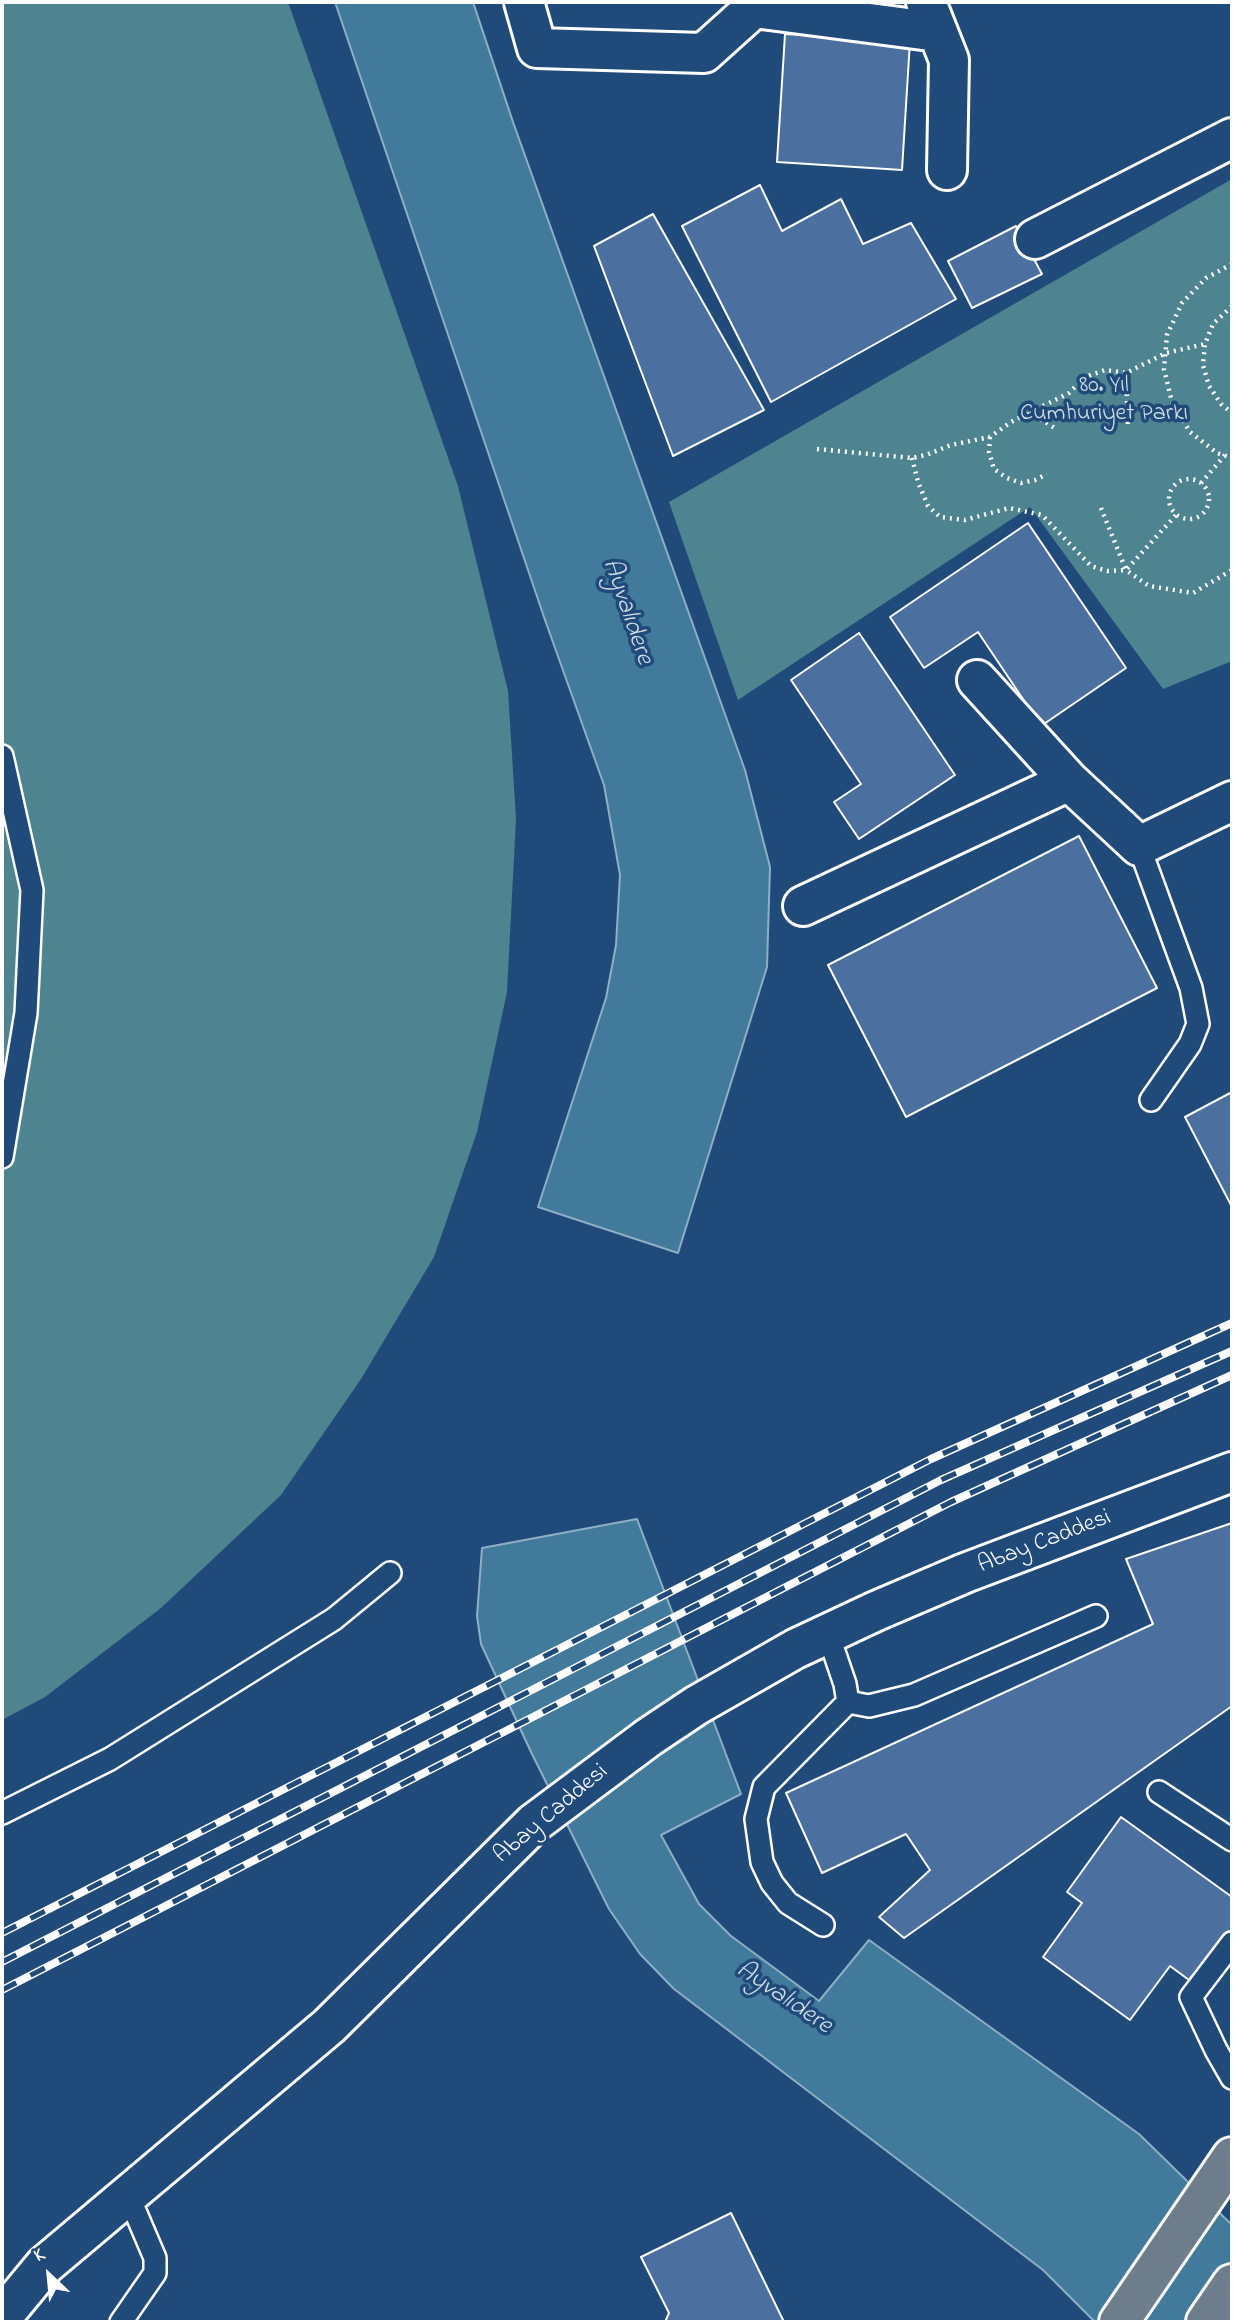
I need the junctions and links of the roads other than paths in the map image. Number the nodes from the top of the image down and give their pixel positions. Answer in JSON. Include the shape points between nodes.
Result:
{"nodes":[{"id":1,"x":524,"y":2,"type":"edge"},
{"id":2,"x":932,"y":17,"type":"edge"},
{"id":3,"x":1232,"y":138,"type":"edge"},
{"id":4,"x":947,"y":170,"type":"dead end"},
{"id":5,"x":1035,"y":239,"type":"dead end"},
{"id":6,"x":977,"y":680,"type":"dead end"},
{"id":7,"x":2,"y":756,"type":"edge"},
{"id":8,"x":1069,"y":781,"type":"junction"},
{"id":9,"x":1232,"y":801,"type":"edge"},
{"id":10,"x":1139,"y":846,"type":"junction"},
{"id":11,"x":803,"y":906,"type":"dead end"},
{"id":12,"x":1151,"y":1100,"type":"dead end"},
{"id":13,"x":2,"y":1157,"type":"edge"},
{"id":14,"x":1226,"y":1476,"type":"edge"},
{"id":15,"x":390,"y":1573,"type":"dead end"},
{"id":16,"x":1096,"y":1616,"type":"dead end"},
{"id":17,"x":828,"y":1634,"type":"junction"},
{"id":18,"x":848,"y":1702,"type":"junction"},
{"id":19,"x":1159,"y":1792,"type":"dead end"},
{"id":20,"x":2,"y":1813,"type":"edge"},
{"id":21,"x":1232,"y":1840,"type":"edge"},
{"id":22,"x":822,"y":1925,"type":"dead end"},
{"id":23,"x":1232,"y":1942,"type":"edge"},
{"id":24,"x":1232,"y":2078,"type":"edge"},
{"id":25,"x":1232,"y":2157,"type":"edge"},
{"id":26,"x":125,"y":2198,"type":"junction"},
{"id":27,"x":1232,"y":2284,"type":"edge"},
{"id":28,"x":2,"y":2316,"type":"edge"},
{"id":29,"x":121,"y":2322,"type":"edge"},
{"id":30,"x":1119,"y":2322,"type":"edge"},
{"id":31,"x":1206,"y":2322,"type":"edge"}],
"edges":[{"from":1,"to":2,"type":"main road","via":[[537,48],[704,53],[754,8]]},
{"from":2,"to":4,"type":"main road","via":[[948,60]]},
{"from":3,"to":5,"type":"main road"},
{"from":6,"to":8,"type":"main road"},
{"from":7,"to":13,"type":"lane","via":[[32,890],[26,1013]]},
{"from":8,"to":10,"type":"main road"},
{"from":8,"to":11,"type":"main road"},
{"from":9,"to":10,"type":"main road"},
{"from":10,"to":12,"type":"lane","via":[[1191,988],[1198,1024],[1191,1044]]},
{"from":14,"to":17,"type":"main road","name":"Abay Caddesi","via":[[965,1573]]},
{"from":15,"to":20,"type":"lane","via":[[334,1619],[122,1751]]},
{"from":16,"to":18,"type":"lane","via":[[914,1695],[869,1706]]},
{"from":17,"to":18,"type":"lane"},
{"from":17,"to":26,"type":"main road","name":"Abay Caddesi","via":[[697,1705],[534,1824],[329,2026]]},
{"from":18,"to":22,"type":"lane","via":[[764,1787],[756,1819],[762,1862],[772,1883],[788,1903]]},
{"from":19,"to":21,"type":"lane"},
{"from":23,"to":24,"type":"lane","via":[[1191,1997]]},
{"from":25,"to":30,"type":"highway"},
{"from":26,"to":28,"type":"main road","name":"Abay Caddesi","via":[[46,2265]]},
{"from":26,"to":29,"type":"lane","via":[[155,2258],[155,2273]]},
{"from":27,"to":31,"type":"highway"}]}
